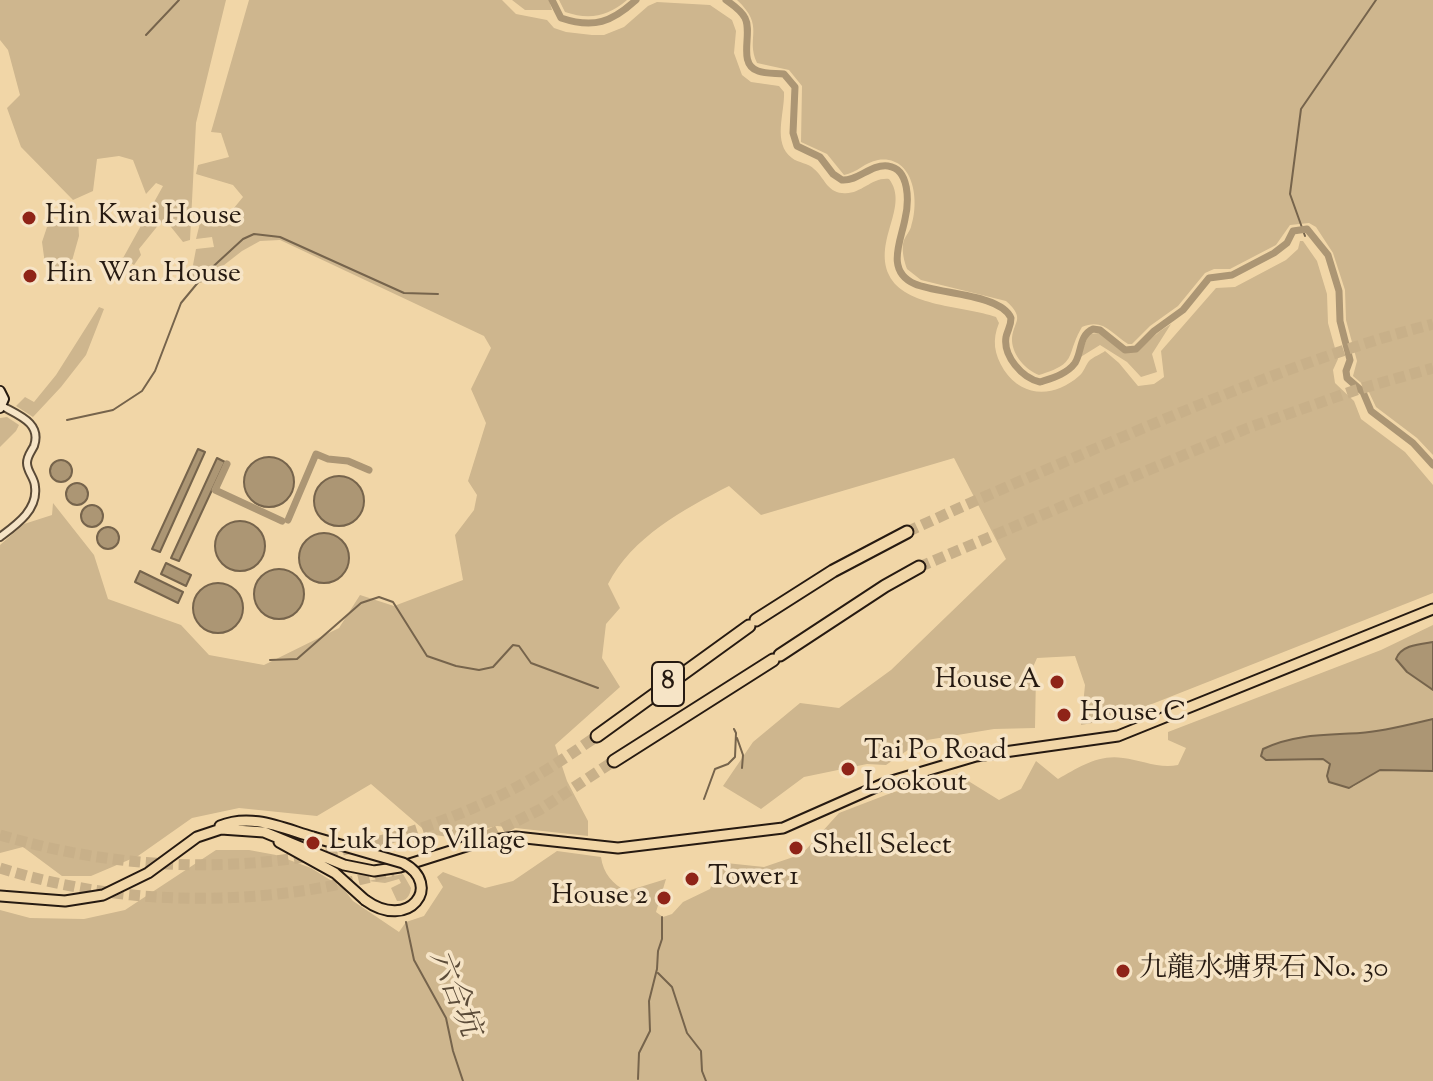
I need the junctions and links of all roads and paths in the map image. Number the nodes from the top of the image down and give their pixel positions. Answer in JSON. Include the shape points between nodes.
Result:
{"nodes":[{"id":1,"x":0,"y":391,"type":"edge"},
{"id":2,"x":1,"y":407,"type":"edge"},
{"id":3,"x":907,"y":532,"type":"tunnel mouth"},
{"id":4,"x":0,"y":537,"type":"edge"},
{"id":5,"x":919,"y":567,"type":"tunnel mouth"},
{"id":6,"x":1433,"y":609,"type":"edge"},
{"id":7,"x":597,"y":736,"type":"tunnel mouth"},
{"id":8,"x":614,"y":761,"type":"tunnel mouth"},
{"id":9,"x":210,"y":831,"type":"junction"},
{"id":10,"x":264,"y":832,"type":"junction"},
{"id":11,"x":0,"y":896,"type":"edge"}],
"edges":[{"from":1,"to":2,"type":"street"},
{"from":2,"to":4,"type":"street","via":[[28,421],[36,436],[26,467],[36,486],[22,520]]},
{"from":3,"to":7,"type":"highway","number":"8","via":[[833,571],[753,623]]},
{"from":5,"to":8,"type":"highway","number":"8"},
{"from":6,"to":10,"type":"main road","via":[[1118,736],[976,756],[885,783],[783,828],[618,848],[516,837],[479,842],[379,871],[354,868]]},
{"from":9,"to":10,"type":"main road"},
{"from":9,"to":10,"type":"main road","bridge":true,"via":[[237,819],[248,820],[403,863],[419,877],[420,894],[407,909],[387,911]]},
{"from":9,"to":11,"type":"main road","via":[[138,879],[103,895],[65,901]]}]}
